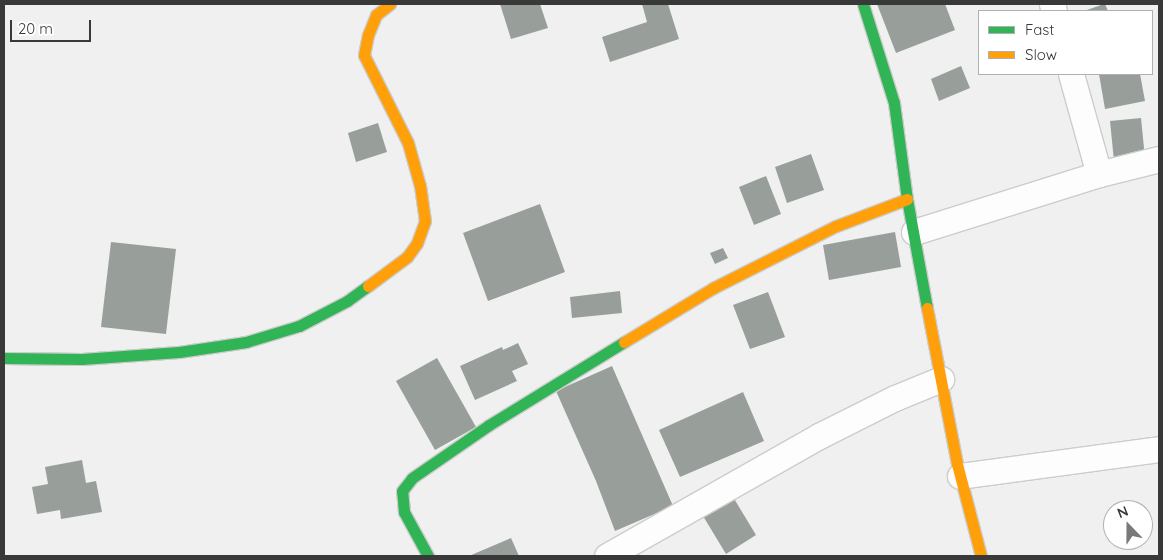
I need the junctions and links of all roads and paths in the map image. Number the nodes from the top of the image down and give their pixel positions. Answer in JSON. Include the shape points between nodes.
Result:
{"nodes":[{"id":1,"x":390,"y":4,"type":"edge"},
{"id":2,"x":863,"y":4,"type":"edge"},
{"id":3,"x":1071,"y":75,"type":"edge"},
{"id":4,"x":1159,"y":159,"type":"edge"},
{"id":5,"x":1099,"y":174,"type":"junction"},
{"id":6,"x":907,"y":199,"type":"junction"},
{"id":7,"x":914,"y":232,"type":"junction"},
{"id":8,"x":4,"y":358,"type":"edge"},
{"id":9,"x":941,"y":379,"type":"junction"},
{"id":10,"x":1159,"y":449,"type":"edge"},
{"id":11,"x":960,"y":476,"type":"junction"},
{"id":12,"x":428,"y":556,"type":"edge"},
{"id":13,"x":607,"y":556,"type":"edge"},
{"id":14,"x":981,"y":556,"type":"edge"}],
"edges":[{"from":1,"to":8,"type":"street","via":[[376,15],[364,54],[408,143],[420,186],[425,221],[417,243],[407,257],[347,301],[299,326],[246,342],[180,352],[82,359]]},
{"from":2,"to":6,"type":"street","via":[[894,103]]},
{"from":3,"to":5,"type":"street"},
{"from":4,"to":5,"type":"street"},
{"from":5,"to":7,"type":"street"},
{"from":6,"to":7,"type":"street"},
{"from":6,"to":12,"type":"street","via":[[836,226],[713,288],[489,425],[412,478],[402,491],[404,512]]},
{"from":7,"to":9,"type":"street"},
{"from":9,"to":11,"type":"street"},
{"from":9,"to":13,"type":"street","via":[[819,436]]},
{"from":10,"to":11,"type":"street"},
{"from":11,"to":14,"type":"street"}]}
